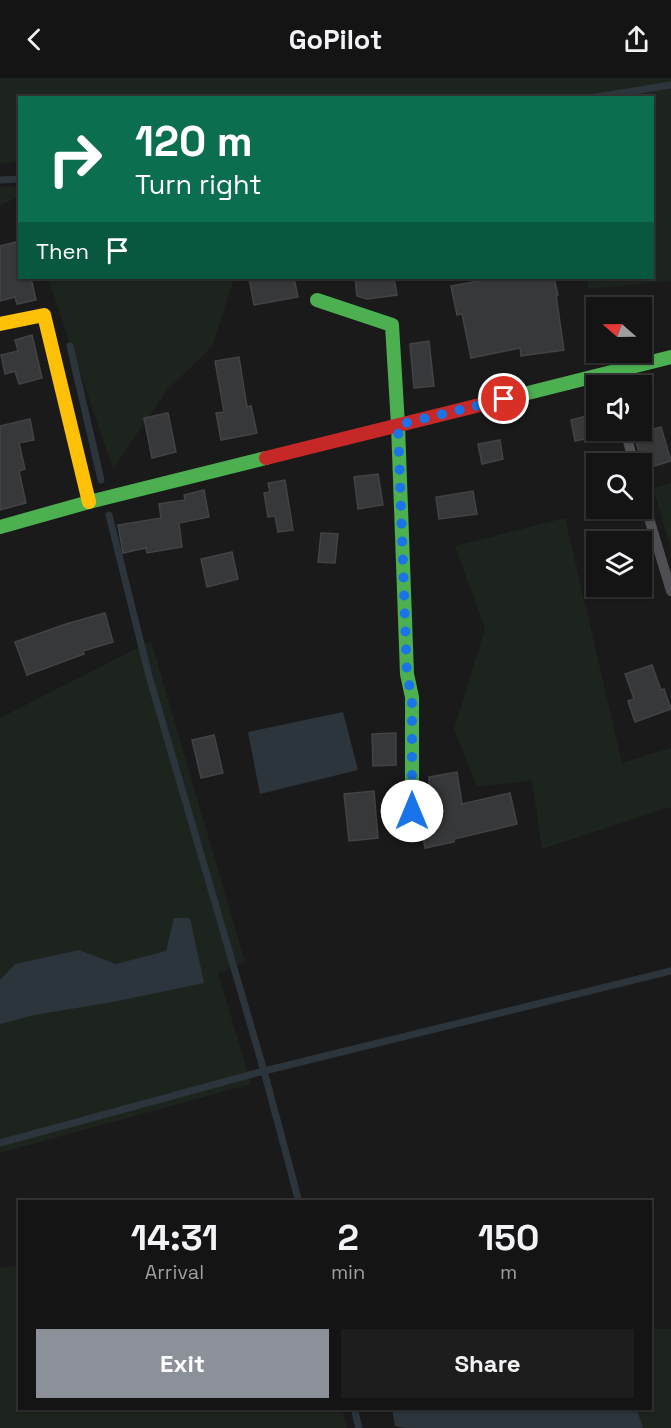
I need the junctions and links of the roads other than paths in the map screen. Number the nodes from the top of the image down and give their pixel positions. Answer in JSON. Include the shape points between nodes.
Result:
{"nodes":[{"id":1,"x":317,"y":300,"type":"dead end"},
{"id":2,"x":0,"y":324,"type":"edge"},
{"id":3,"x":671,"y":357,"type":"edge"},
{"id":4,"x":623,"y":375,"type":"edge"},
{"id":5,"x":586,"y":385,"type":"edge"},
{"id":6,"x":398,"y":425,"type":"junction"},
{"id":7,"x":89,"y":502,"type":"junction"},
{"id":8,"x":649,"y":519,"type":"edge"},
{"id":9,"x":0,"y":527,"type":"edge"},
{"id":10,"x":671,"y":591,"type":"edge"},
{"id":11,"x":412,"y":811,"type":"dead end"}],
"edges":[{"from":1,"to":6,"type":"street","via":[[392,325]]},
{"from":2,"to":7,"type":"street","via":[[44,315]]},
{"from":3,"to":4,"type":"street"},
{"from":5,"to":6,"type":"street"},
{"from":6,"to":7,"type":"street"},
{"from":6,"to":11,"type":"street","via":[[407,674],[412,698]]},
{"from":7,"to":9,"type":"street"},
{"from":8,"to":10,"type":"lane"}]}
